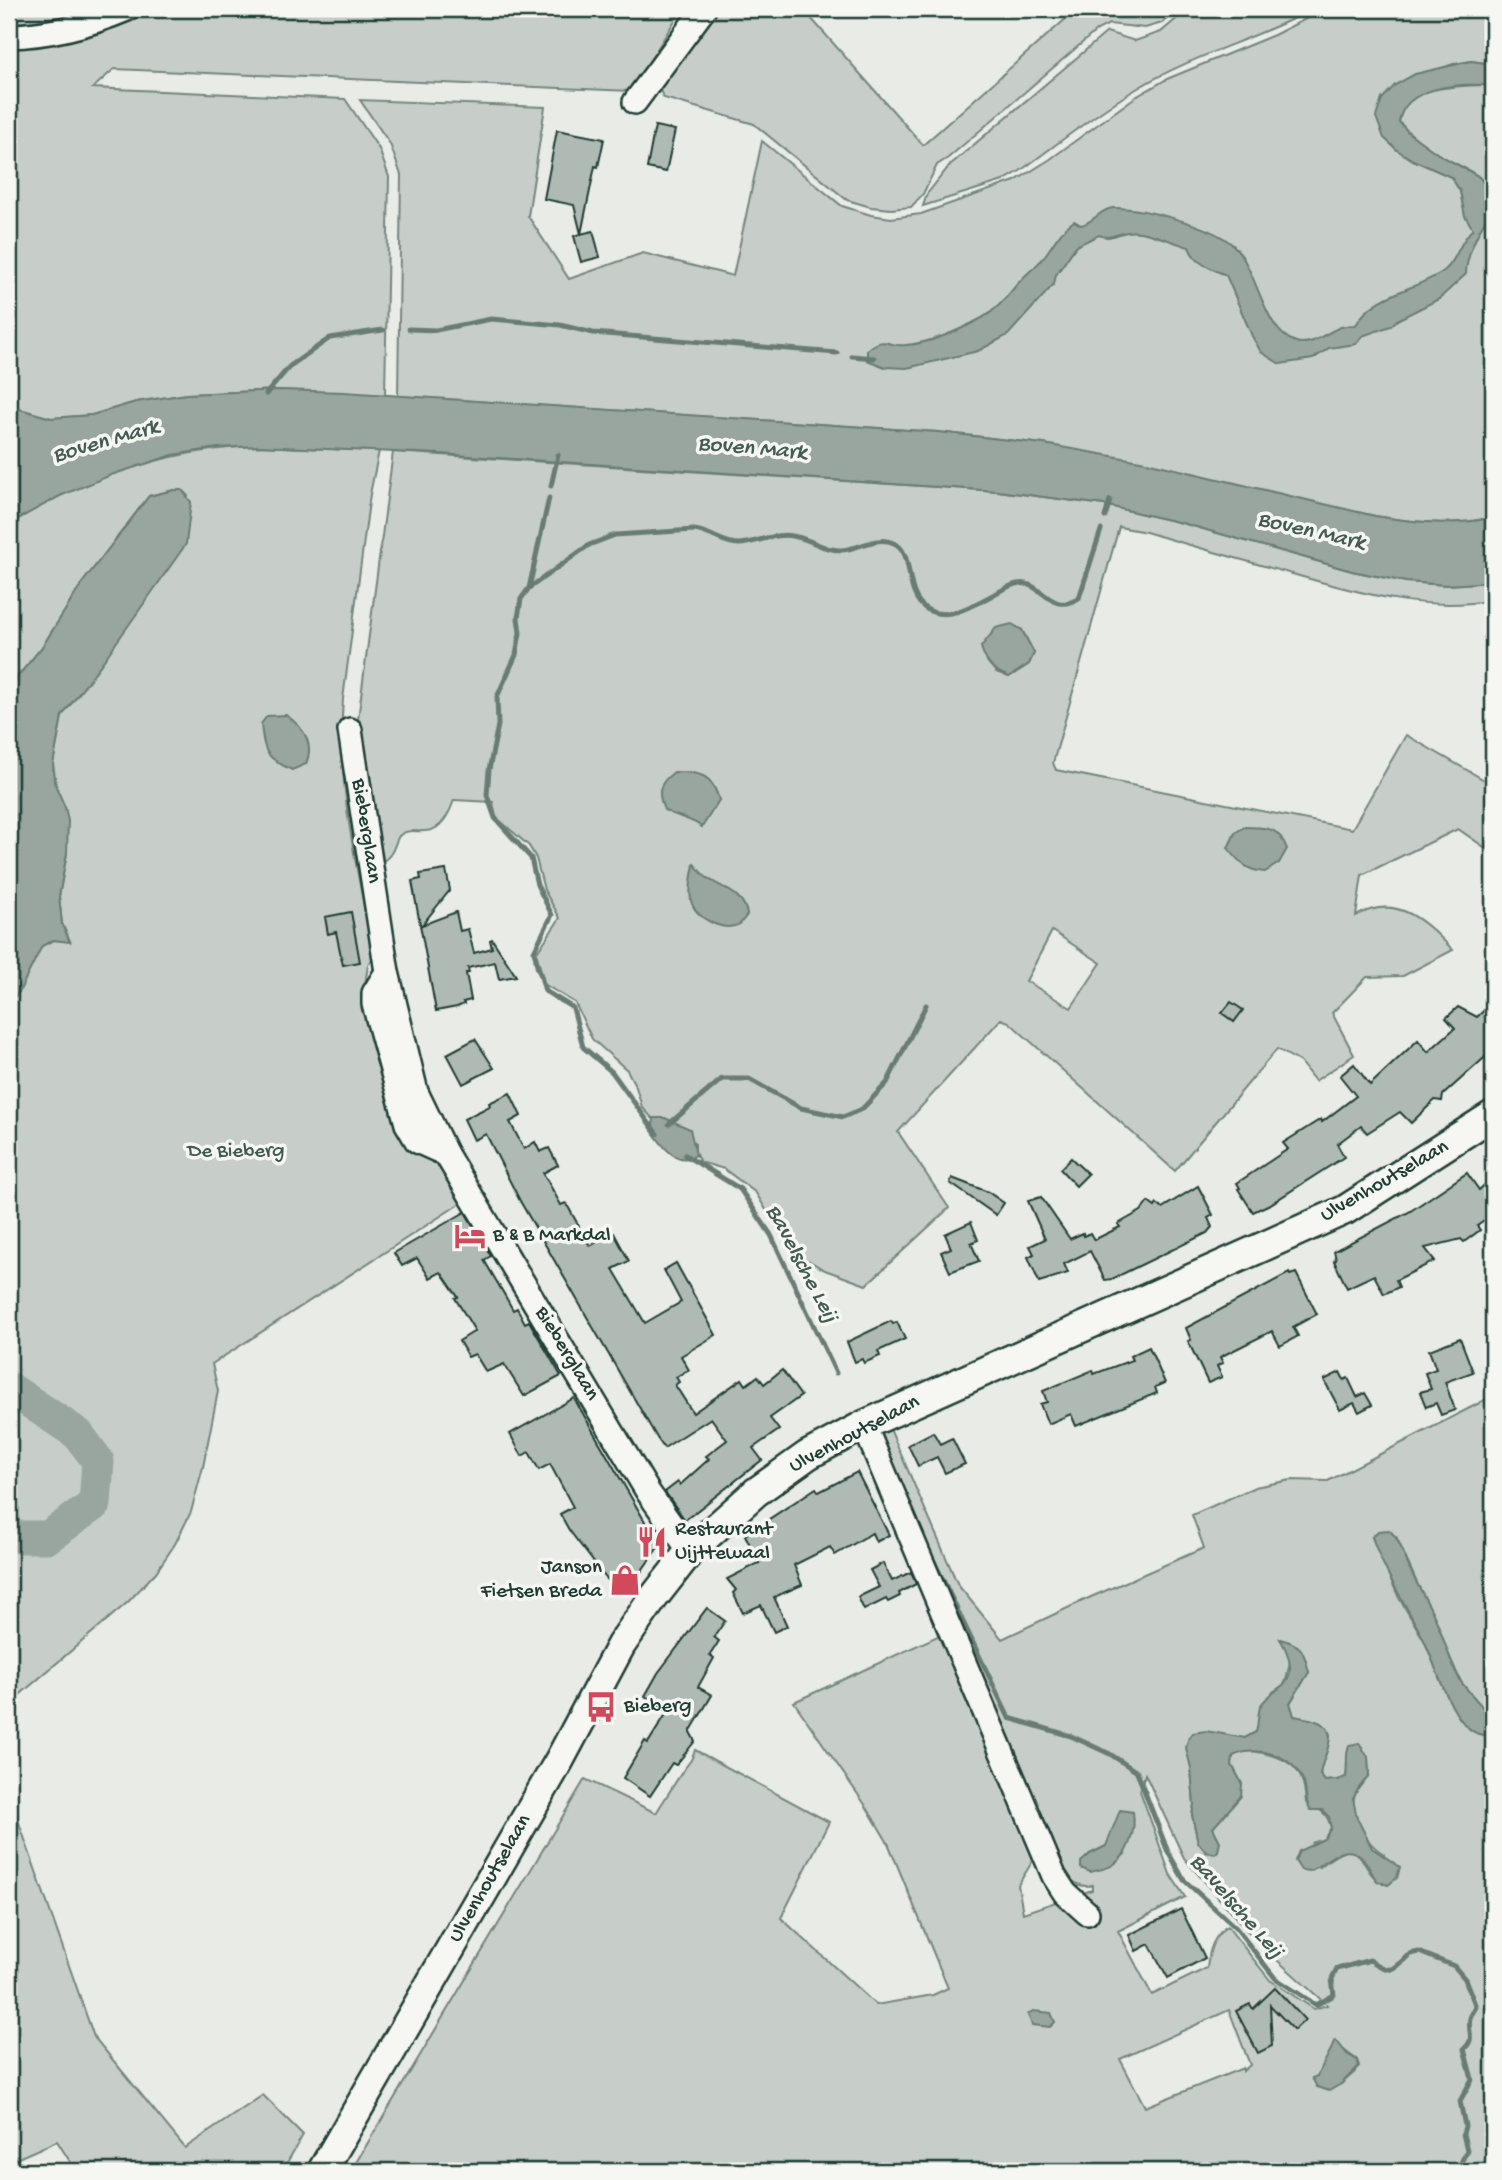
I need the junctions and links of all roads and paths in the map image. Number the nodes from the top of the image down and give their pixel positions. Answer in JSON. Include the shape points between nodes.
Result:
{"nodes":[{"id":1,"x":127,"y":9,"type":"edge"},
{"id":2,"x":704,"y":9,"type":"edge"},
{"id":3,"x":9,"y":36,"type":"edge"},
{"id":4,"x":635,"y":102,"type":"dead end"},
{"id":5,"x":350,"y":730,"type":"dead end"},
{"id":6,"x":1493,"y":1115,"type":"edge"},
{"id":7,"x":864,"y":1425,"type":"junction"},
{"id":8,"x":690,"y":1551,"type":"junction"},
{"id":9,"x":1087,"y":1913,"type":"dead end"},
{"id":10,"x":322,"y":2171,"type":"edge"}],
"edges":[{"from":1,"to":3,"type":"street","via":[[97,22]]},
{"from":2,"to":4,"type":"street"},
{"from":5,"to":8,"type":"street","name":"Bieberglaan","via":[[387,972],[416,1092],[446,1154],[648,1492]]},
{"from":6,"to":7,"type":"main road","name":"Ulvenhoutselaan","via":[[1345,1210]]},
{"from":7,"to":8,"type":"main road","name":"Ulvenhoutselaan","via":[[808,1455],[756,1492]]},
{"from":7,"to":9,"type":"street","via":[[1054,1876],[1065,1894]]},
{"from":8,"to":10,"type":"main road","name":"Ulvenhoutselaan","via":[[621,1645]]}]}
